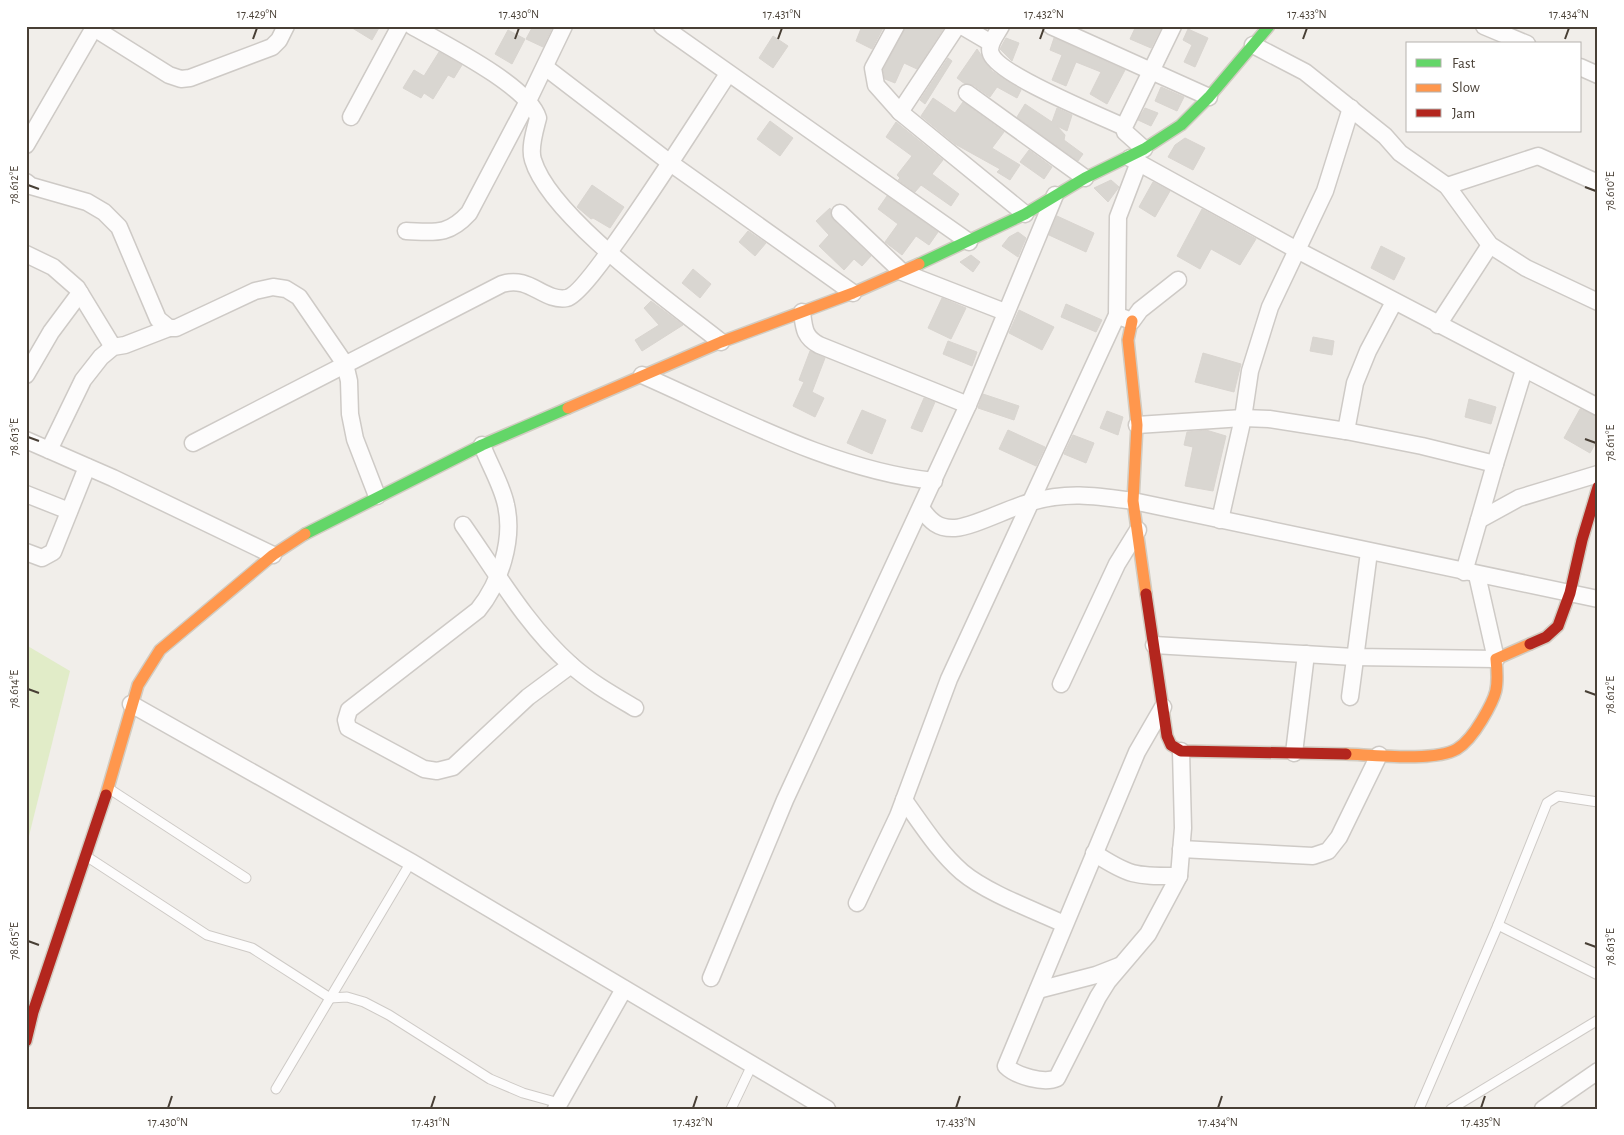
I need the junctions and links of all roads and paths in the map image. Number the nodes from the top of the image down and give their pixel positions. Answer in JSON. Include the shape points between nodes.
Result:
{"nodes":[{"id":1,"x":286,"y":26,"type":"edge"},
{"id":2,"x":400,"y":26,"type":"edge"},
{"id":3,"x":412,"y":26,"type":"edge"},
{"id":4,"x":564,"y":26,"type":"edge"},
{"id":5,"x":662,"y":26,"type":"edge"},
{"id":6,"x":896,"y":26,"type":"edge"},
{"id":7,"x":957,"y":26,"type":"edge"},
{"id":8,"x":962,"y":26,"type":"edge"},
{"id":9,"x":1001,"y":26,"type":"edge"},
{"id":10,"x":1051,"y":26,"type":"edge"},
{"id":11,"x":1173,"y":26,"type":"edge"},
{"id":12,"x":1269,"y":26,"type":"edge"},
{"id":13,"x":1484,"y":26,"type":"edge"},
{"id":14,"x":95,"y":27,"type":"edge"},
{"id":15,"x":991,"y":42,"type":"junction"},
{"id":16,"x":1522,"y":42,"type":"edge"},
{"id":17,"x":1253,"y":45,"type":"junction"},
{"id":18,"x":545,"y":67,"type":"junction"},
{"id":19,"x":1582,"y":68,"type":"edge"},
{"id":20,"x":1151,"y":72,"type":"junction"},
{"id":21,"x":728,"y":74,"type":"junction"},
{"id":22,"x":1598,"y":75,"type":"edge"},
{"id":23,"x":967,"y":93,"type":"dead end"},
{"id":24,"x":1209,"y":97,"type":"junction"},
{"id":25,"x":527,"y":103,"type":"junction"},
{"id":26,"x":1351,"y":108,"type":"junction"},
{"id":27,"x":900,"y":112,"type":"junction"},
{"id":28,"x":351,"y":117,"type":"dead end"},
{"id":29,"x":1124,"y":126,"type":"junction"},
{"id":30,"x":26,"y":145,"type":"edge"},
{"id":31,"x":1136,"y":156,"type":"junction"},
{"id":32,"x":669,"y":162,"type":"junction"},
{"id":33,"x":1085,"y":178,"type":"junction"},
{"id":34,"x":26,"y":182,"type":"edge"},
{"id":35,"x":1598,"y":183,"type":"edge"},
{"id":36,"x":1447,"y":186,"type":"junction"},
{"id":37,"x":1055,"y":195,"type":"junction"},
{"id":38,"x":840,"y":213,"type":"dead end"},
{"id":39,"x":1025,"y":214,"type":"junction"},
{"id":40,"x":406,"y":231,"type":"dead end"},
{"id":41,"x":969,"y":242,"type":"junction"},
{"id":42,"x":1490,"y":245,"type":"junction"},
{"id":43,"x":1297,"y":250,"type":"junction"},
{"id":44,"x":610,"y":252,"type":"junction"},
{"id":45,"x":26,"y":254,"type":"edge"},
{"id":46,"x":902,"y":272,"type":"junction"},
{"id":47,"x":1178,"y":280,"type":"dead end"},
{"id":48,"x":80,"y":293,"type":"junction"},
{"id":49,"x":853,"y":294,"type":"junction"},
{"id":50,"x":1394,"y":302,"type":"junction"},
{"id":51,"x":1598,"y":302,"type":"edge"},
{"id":52,"x":802,"y":312,"type":"junction"},
{"id":53,"x":1005,"y":312,"type":"junction"},
{"id":54,"x":1124,"y":318,"type":"junction"},
{"id":55,"x":1438,"y":325,"type":"junction"},
{"id":56,"x":169,"y":328,"type":"junction"},
{"id":57,"x":720,"y":342,"type":"junction"},
{"id":58,"x":113,"y":347,"type":"junction"},
{"id":59,"x":345,"y":364,"type":"junction"},
{"id":60,"x":1524,"y":370,"type":"junction"},
{"id":61,"x":26,"y":374,"type":"edge"},
{"id":62,"x":642,"y":375,"type":"junction"},
{"id":63,"x":968,"y":405,"type":"junction"},
{"id":64,"x":1598,"y":407,"type":"edge"},
{"id":65,"x":1243,"y":418,"type":"junction"},
{"id":66,"x":1137,"y":425,"type":"junction"},
{"id":67,"x":1346,"y":431,"type":"junction"},
{"id":68,"x":193,"y":443,"type":"dead end"},
{"id":69,"x":28,"y":445,"type":"edge"},
{"id":70,"x":482,"y":445,"type":"junction"},
{"id":71,"x":49,"y":450,"type":"junction"},
{"id":72,"x":1495,"y":464,"type":"junction"},
{"id":73,"x":87,"y":466,"type":"junction"},
{"id":74,"x":1598,"y":474,"type":"edge"},
{"id":75,"x":934,"y":481,"type":"junction"},
{"id":76,"x":1598,"y":487,"type":"edge"},
{"id":77,"x":26,"y":494,"type":"edge"},
{"id":78,"x":377,"y":496,"type":"junction"},
{"id":79,"x":1032,"y":501,"type":"junction"},
{"id":80,"x":1133,"y":501,"type":"junction"},
{"id":81,"x":921,"y":508,"type":"junction"},
{"id":82,"x":69,"y":511,"type":"junction"},
{"id":83,"x":1220,"y":520,"type":"junction"},
{"id":84,"x":1479,"y":520,"type":"junction"},
{"id":85,"x":462,"y":525,"type":"dead end"},
{"id":86,"x":1138,"y":530,"type":"junction"},
{"id":87,"x":26,"y":552,"type":"edge"},
{"id":88,"x":1369,"y":552,"type":"junction"},
{"id":89,"x":273,"y":555,"type":"junction"},
{"id":90,"x":1471,"y":574,"type":"junction"},
{"id":91,"x":498,"y":576,"type":"junction"},
{"id":92,"x":1570,"y":593,"type":"junction"},
{"id":93,"x":1598,"y":599,"type":"edge"},
{"id":94,"x":1154,"y":645,"type":"junction"},
{"id":95,"x":1306,"y":654,"type":"junction"},
{"id":96,"x":1354,"y":657,"type":"junction"},
{"id":97,"x":1496,"y":659,"type":"junction"},
{"id":98,"x":571,"y":665,"type":"junction"},
{"id":99,"x":1061,"y":684,"type":"dead end"},
{"id":100,"x":1350,"y":697,"type":"dead end"},
{"id":101,"x":131,"y":704,"type":"junction"},
{"id":102,"x":1163,"y":707,"type":"junction"},
{"id":103,"x":635,"y":708,"type":"dead end"},
{"id":104,"x":1181,"y":751,"type":"junction"},
{"id":105,"x":1294,"y":753,"type":"junction"},
{"id":106,"x":1379,"y":755,"type":"junction"},
{"id":107,"x":108,"y":788,"type":"junction"},
{"id":108,"x":904,"y":800,"type":"junction"},
{"id":109,"x":1598,"y":802,"type":"edge"},
{"id":110,"x":1181,"y":849,"type":"junction"},
{"id":111,"x":1094,"y":853,"type":"junction"},
{"id":112,"x":84,"y":854,"type":"junction"},
{"id":113,"x":411,"y":862,"type":"junction"},
{"id":114,"x":1180,"y":876,"type":"junction"},
{"id":115,"x":246,"y":878,"type":"dead end"},
{"id":116,"x":857,"y":903,"type":"dead end"},
{"id":117,"x":1064,"y":924,"type":"junction"},
{"id":118,"x":1498,"y":925,"type":"junction"},
{"id":119,"x":1124,"y":964,"type":"junction"},
{"id":120,"x":1598,"y":975,"type":"edge"},
{"id":121,"x":711,"y":978,"type":"dead end"},
{"id":122,"x":624,"y":989,"type":"junction"},
{"id":123,"x":1038,"y":990,"type":"junction"},
{"id":124,"x":330,"y":998,"type":"junction"},
{"id":125,"x":1598,"y":1020,"type":"edge"},
{"id":126,"x":26,"y":1041,"type":"edge"},
{"id":127,"x":752,"y":1066,"type":"junction"},
{"id":128,"x":1598,"y":1071,"type":"edge"},
{"id":129,"x":276,"y":1089,"type":"dead end"},
{"id":130,"x":557,"y":1106,"type":"edge"},
{"id":131,"x":731,"y":1109,"type":"edge"},
{"id":132,"x":827,"y":1109,"type":"edge"},
{"id":133,"x":1419,"y":1109,"type":"edge"},
{"id":134,"x":1451,"y":1109,"type":"edge"},
{"id":135,"x":1543,"y":1109,"type":"edge"}],
"edges":[{"from":1,"to":14,"type":"street","via":[[272,47],[182,79],[169,75]]},
{"from":2,"to":28,"type":"street"},
{"from":3,"to":25,"type":"street","via":[[500,77]]},
{"from":4,"to":18,"type":"street"},
{"from":5,"to":21,"type":"street"},
{"from":6,"to":27,"type":"street","via":[[873,68],[876,85]]},
{"from":7,"to":27,"type":"street"},
{"from":8,"to":15,"type":"street"},
{"from":9,"to":15,"type":"street"},
{"from":10,"to":20,"type":"street"},
{"from":11,"to":20,"type":"street"},
{"from":12,"to":17,"type":"street"},
{"from":13,"to":16,"type":"street"},
{"from":14,"to":30,"type":"street"},
{"from":15,"to":29,"type":"street","via":[[990,52],[996,61],[1043,91]]},
{"from":17,"to":24,"type":"street"},
{"from":17,"to":26,"type":"street","via":[[1305,72]]},
{"from":18,"to":25,"type":"street"},
{"from":18,"to":32,"type":"street"},
{"from":19,"to":22,"type":"street"},
{"from":20,"to":24,"type":"street"},
{"from":20,"to":29,"type":"street"},
{"from":21,"to":32,"type":"street"},
{"from":21,"to":41,"type":"street"},
{"from":23,"to":33,"type":"street"},
{"from":24,"to":31,"type":"street","via":[[1181,125]]},
{"from":25,"to":40,"type":"street","via":[[468,213],[458,225],[445,232]]},
{"from":25,"to":44,"type":"street","via":[[538,118],[532,157],[539,175],[566,211]]},
{"from":26,"to":36,"type":"street","via":[[1400,153]]},
{"from":26,"to":43,"type":"street","via":[[1325,191]]},
{"from":27,"to":39,"type":"street"},
{"from":29,"to":31,"type":"street"},
{"from":31,"to":33,"type":"street"},
{"from":31,"to":43,"type":"street"},
{"from":31,"to":54,"type":"street","via":[[1118,217]]},
{"from":32,"to":44,"type":"street"},
{"from":32,"to":49,"type":"street"},
{"from":33,"to":37,"type":"street"},
{"from":34,"to":56,"type":"street","via":[[88,202],[104,212],[119,228],[158,319]]},
{"from":35,"to":36,"type":"street","via":[[1538,156]]},
{"from":36,"to":42,"type":"street"},
{"from":37,"to":39,"type":"street"},
{"from":37,"to":53,"type":"street"},
{"from":38,"to":46,"type":"street"},
{"from":39,"to":41,"type":"street"},
{"from":41,"to":46,"type":"street"},
{"from":42,"to":51,"type":"street","via":[[1526,268]]},
{"from":42,"to":55,"type":"street"},
{"from":43,"to":50,"type":"street"},
{"from":43,"to":65,"type":"street","via":[[1270,307],[1250,371]]},
{"from":44,"to":57,"type":"street"},
{"from":44,"to":59,"type":"street","via":[[579,291],[567,298],[553,297],[513,280]]},
{"from":45,"to":48,"type":"street","via":[[53,266]]},
{"from":46,"to":49,"type":"street"},
{"from":46,"to":53,"type":"street"},
{"from":47,"to":54,"type":"street","via":[[1140,310]]},
{"from":48,"to":58,"type":"street"},
{"from":48,"to":61,"type":"street"},
{"from":49,"to":52,"type":"street"},
{"from":50,"to":55,"type":"street"},
{"from":50,"to":67,"type":"street","via":[[1354,383]]},
{"from":52,"to":57,"type":"street"},
{"from":52,"to":63,"type":"street","via":[[804,331],[819,345]]},
{"from":53,"to":63,"type":"street"},
{"from":54,"to":66,"type":"street"},
{"from":54,"to":79,"type":"street","via":[[1070,414]]},
{"from":55,"to":60,"type":"street"},
{"from":56,"to":58,"type":"street"},
{"from":56,"to":59,"type":"street","via":[[176,328],[255,291],[273,287],[286,289],[299,297]]},
{"from":57,"to":62,"type":"street"},
{"from":58,"to":71,"type":"street","via":[[84,380]]},
{"from":59,"to":68,"type":"street"},
{"from":59,"to":78,"type":"street","via":[[355,439]]},
{"from":60,"to":64,"type":"street"},
{"from":60,"to":72,"type":"street"},
{"from":62,"to":70,"type":"street"},
{"from":62,"to":75,"type":"street","via":[[848,463],[886,475]]},
{"from":63,"to":75,"type":"street"},
{"from":65,"to":66,"type":"street"},
{"from":65,"to":67,"type":"street"},
{"from":65,"to":83,"type":"street"},
{"from":66,"to":80,"type":"street"},
{"from":67,"to":72,"type":"street"},
{"from":69,"to":71,"type":"street"},
{"from":70,"to":78,"type":"street"},
{"from":70,"to":91,"type":"street","via":[[506,506],[507,539]]},
{"from":71,"to":73,"type":"street"},
{"from":72,"to":84,"type":"street"},
{"from":73,"to":82,"type":"street"},
{"from":73,"to":89,"type":"street"},
{"from":74,"to":84,"type":"street","via":[[1519,498]]},
{"from":75,"to":81,"type":"street"},
{"from":76,"to":92,"type":"street"},
{"from":77,"to":82,"type":"street"},
{"from":78,"to":89,"type":"street","via":[[314,527]]},
{"from":79,"to":80,"type":"street","via":[[1080,494]]},
{"from":79,"to":81,"type":"street","via":[[958,528],[938,526]]},
{"from":79,"to":108,"type":"street","via":[[949,679]]},
{"from":80,"to":83,"type":"street"},
{"from":80,"to":86,"type":"street"},
{"from":81,"to":121,"type":"street","via":[[785,800]]},
{"from":82,"to":87,"type":"street","via":[[53,552],[42,558]]},
{"from":83,"to":88,"type":"street"},
{"from":84,"to":90,"type":"street"},
{"from":85,"to":91,"type":"street"},
{"from":86,"to":94,"type":"street"},
{"from":86,"to":99,"type":"street","via":[[1117,564]]},
{"from":88,"to":90,"type":"street"},
{"from":88,"to":96,"type":"street"},
{"from":89,"to":101,"type":"street","via":[[160,650],[138,685]]},
{"from":90,"to":92,"type":"street"},
{"from":90,"to":97,"type":"street"},
{"from":91,"to":98,"type":"street","via":[[543,637]]},
{"from":91,"to":98,"type":"street","via":[[490,595],[478,610],[349,710],[348,728],[424,769],[437,771],[454,767],[528,697]]},
{"from":92,"to":93,"type":"street"},
{"from":92,"to":97,"type":"street","via":[[1558,626],[1546,637]]},
{"from":94,"to":95,"type":"street"},
{"from":94,"to":102,"type":"street"},
{"from":95,"to":96,"type":"street"},
{"from":95,"to":105,"type":"street"},
{"from":96,"to":97,"type":"street"},
{"from":96,"to":100,"type":"street"},
{"from":97,"to":106,"type":"street","via":[[1499,685],[1491,706],[1477,729],[1457,749],[1436,756]]},
{"from":98,"to":103,"type":"street"},
{"from":101,"to":107,"type":"street"},
{"from":101,"to":113,"type":"street"},
{"from":102,"to":104,"type":"street","via":[[1167,736],[1171,745]]},
{"from":102,"to":111,"type":"street","via":[[1137,752]]},
{"from":104,"to":105,"type":"street"},
{"from":104,"to":110,"type":"street"},
{"from":105,"to":106,"type":"street"},
{"from":106,"to":110,"type":"street","via":[[1339,837],[1328,851],[1313,856]]},
{"from":107,"to":112,"type":"street"},
{"from":107,"to":115,"type":"lane"},
{"from":108,"to":116,"type":"street"},
{"from":108,"to":117,"type":"street","via":[[946,857],[963,873]]},
{"from":109,"to":118,"type":"lane","via":[[1558,796],[1547,803]]},
{"from":110,"to":114,"type":"street"},
{"from":111,"to":114,"type":"street","via":[[1119,870],[1133,875]]},
{"from":111,"to":117,"type":"street"},
{"from":112,"to":124,"type":"lane","via":[[207,935],[252,948]]},
{"from":112,"to":126,"type":"street"},
{"from":113,"to":122,"type":"street"},
{"from":113,"to":124,"type":"lane"},
{"from":114,"to":119,"type":"street","via":[[1148,934]]},
{"from":117,"to":123,"type":"street"},
{"from":118,"to":120,"type":"lane"},
{"from":118,"to":133,"type":"lane"},
{"from":119,"to":123,"type":"street"},
{"from":119,"to":123,"type":"street","via":[[1108,981],[1057,1078],[1051,1081],[1018,1075],[1006,1066]]},
{"from":122,"to":127,"type":"street"},
{"from":122,"to":130,"type":"street"},
{"from":124,"to":129,"type":"lane"},
{"from":124,"to":130,"type":"lane","via":[[346,997],[364,1002],[490,1079]]},
{"from":125,"to":134,"type":"lane"},
{"from":127,"to":131,"type":"lane"},
{"from":127,"to":132,"type":"street"},
{"from":128,"to":135,"type":"street"}]}
